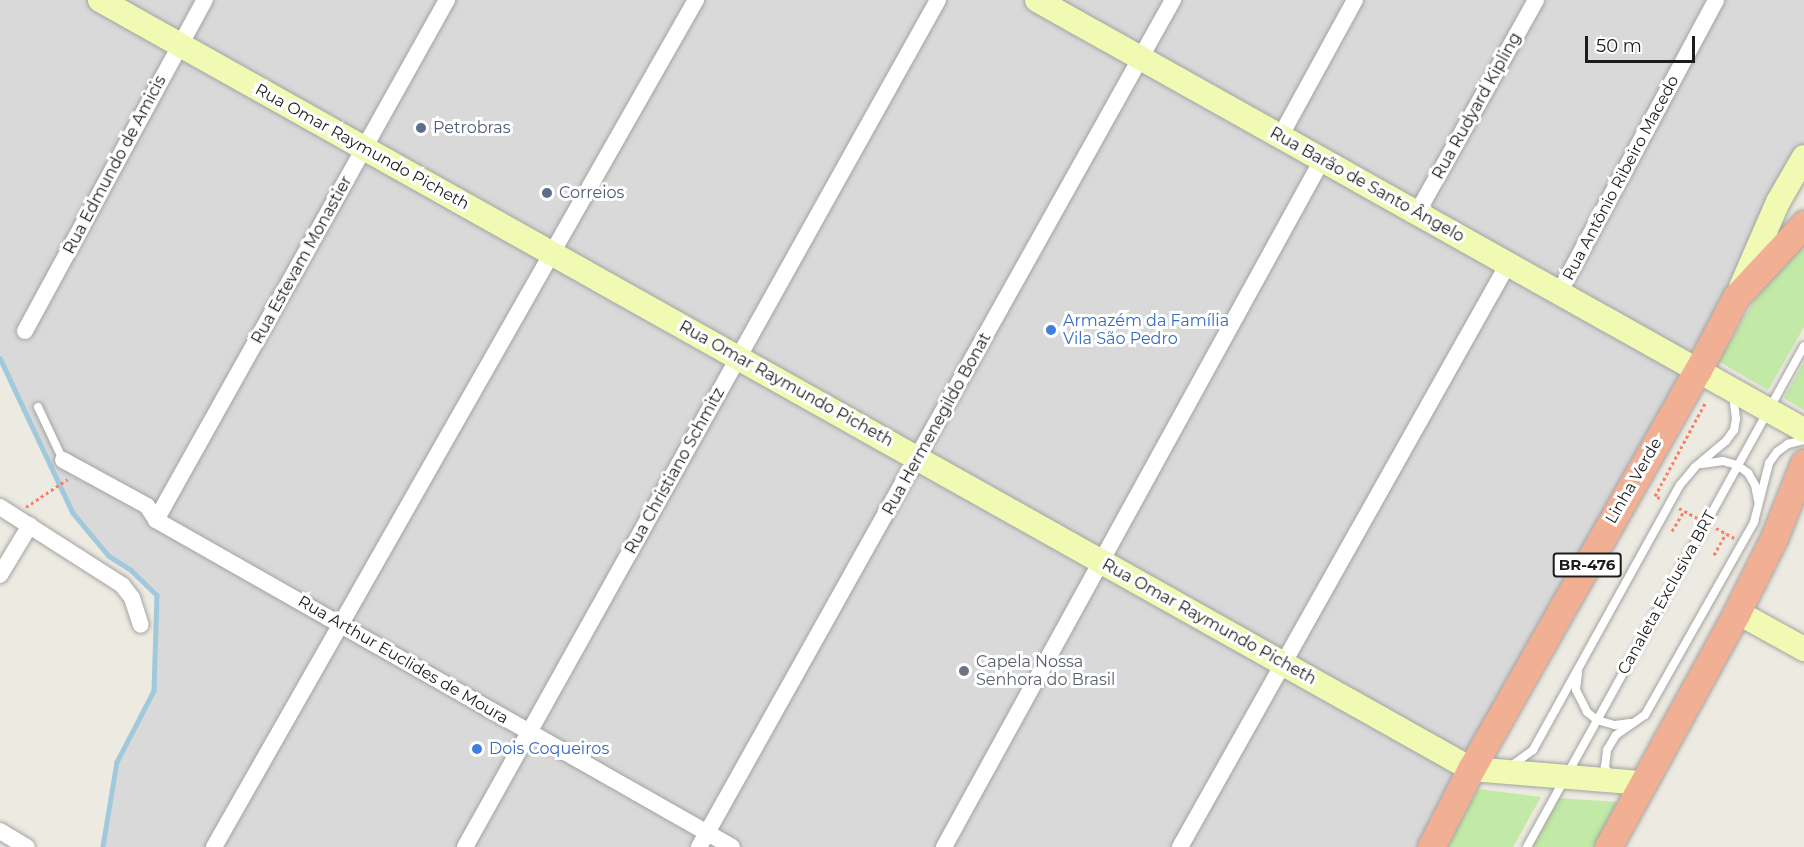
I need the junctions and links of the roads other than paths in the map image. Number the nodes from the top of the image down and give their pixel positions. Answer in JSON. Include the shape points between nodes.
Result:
{"nodes":[{"id":1,"x":100,"y":0,"type":"edge"},
{"id":2,"x":205,"y":0,"type":"edge"},
{"id":3,"x":447,"y":0,"type":"edge"},
{"id":4,"x":696,"y":0,"type":"edge"},
{"id":5,"x":938,"y":0,"type":"edge"},
{"id":6,"x":1037,"y":0,"type":"edge"},
{"id":7,"x":1173,"y":0,"type":"edge"},
{"id":8,"x":1355,"y":0,"type":"edge"},
{"id":9,"x":1536,"y":0,"type":"edge"},
{"id":10,"x":1716,"y":0,"type":"edge"},
{"id":11,"x":180,"y":45,"type":"junction"},
{"id":12,"x":1140,"y":58,"type":"junction"},
{"id":13,"x":1280,"y":136,"type":"junction"},
{"id":14,"x":364,"y":148,"type":"junction"},
{"id":15,"x":1804,"y":158,"type":"edge"},
{"id":16,"x":1322,"y":160,"type":"junction"},
{"id":17,"x":1417,"y":213,"type":"junction"},
{"id":18,"x":1804,"y":224,"type":"edge"},
{"id":19,"x":552,"y":253,"type":"junction"},
{"id":20,"x":1508,"y":264,"type":"junction"},
{"id":21,"x":1559,"y":293,"type":"junction"},
{"id":22,"x":1736,"y":297,"type":"junction"},
{"id":23,"x":25,"y":331,"type":"dead end"},
{"id":24,"x":1804,"y":346,"type":"edge"},
{"id":25,"x":738,"y":358,"type":"junction"},
{"id":26,"x":1698,"y":370,"type":"junction"},
{"id":27,"x":1732,"y":389,"type":"junction"},
{"id":28,"x":38,"y":407,"type":"dead end"},
{"id":29,"x":1768,"y":410,"type":"junction"},
{"id":30,"x":1804,"y":430,"type":"edge"},
{"id":31,"x":1804,"y":440,"type":"edge"},
{"id":32,"x":918,"y":458,"type":"junction"},
{"id":33,"x":63,"y":460,"type":"joint"},
{"id":34,"x":1804,"y":463,"type":"edge"},
{"id":35,"x":1737,"y":465,"type":"junction"},
{"id":36,"x":1695,"y":467,"type":"junction"},
{"id":37,"x":0,"y":507,"type":"edge"},
{"id":38,"x":1758,"y":511,"type":"junction"},
{"id":39,"x":156,"y":520,"type":"junction"},
{"id":40,"x":24,"y":521,"type":"junction"},
{"id":41,"x":1101,"y":561,"type":"junction"},
{"id":42,"x":0,"y":575,"type":"edge"},
{"id":43,"x":1737,"y":612,"type":"junction"},
{"id":44,"x":141,"y":625,"type":"dead end"},
{"id":45,"x":341,"y":625,"type":"junction"},
{"id":46,"x":1804,"y":649,"type":"edge"},
{"id":47,"x":1283,"y":664,"type":"junction"},
{"id":48,"x":1581,"y":665,"type":"junction"},
{"id":49,"x":1597,"y":720,"type":"junction"},
{"id":50,"x":1634,"y":722,"type":"junction"},
{"id":51,"x":530,"y":732,"type":"junction"},
{"id":52,"x":1471,"y":769,"type":"junction"},
{"id":53,"x":1504,"y":772,"type":"junction"},
{"id":54,"x":1566,"y":777,"type":"junction"},
{"id":55,"x":1613,"y":781,"type":"junction"},
{"id":56,"x":1643,"y":783,"type":"junction"},
{"id":57,"x":0,"y":831,"type":"edge"},
{"id":58,"x":703,"y":840,"type":"edge"},
{"id":59,"x":27,"y":847,"type":"edge"},
{"id":60,"x":214,"y":847,"type":"edge"},
{"id":61,"x":465,"y":847,"type":"edge"},
{"id":62,"x":732,"y":847,"type":"edge"},
{"id":63,"x":944,"y":847,"type":"edge"},
{"id":64,"x":1180,"y":847,"type":"edge"},
{"id":65,"x":1431,"y":847,"type":"edge"},
{"id":66,"x":1527,"y":847,"type":"edge"},
{"id":67,"x":1608,"y":847,"type":"edge"}],
"edges":[{"from":1,"to":11,"type":"main road","name":"Rua Omar Raymundo Picheth"},
{"from":2,"to":11,"type":"street","name":"Rua Edmundo de Amicis"},
{"from":3,"to":14,"type":"street","name":"Rua Estevam Monastier"},
{"from":4,"to":19,"type":"street"},
{"from":5,"to":25,"type":"street","name":"Rua Christiano Schmitz"},
{"from":6,"to":12,"type":"main road","name":"Rua Barão de Santo Ângelo"},
{"from":7,"to":12,"type":"street","name":"Rua Hermenegildo Bonat"},
{"from":8,"to":13,"type":"street"},
{"from":9,"to":17,"type":"street","name":"Rua Rudyard Kipling"},
{"from":10,"to":21,"type":"street","name":"Rua Antônio Ribeiro Macedo"},
{"from":11,"to":14,"type":"main road","name":"Rua Omar Raymundo Picheth"},
{"from":11,"to":23,"type":"street","name":"Rua Edmundo de Amicis"},
{"from":12,"to":13,"type":"main road","name":"Rua Barão de Santo Ângelo"},
{"from":12,"to":32,"type":"street","name":"Rua Hermenegildo Bonat"},
{"from":13,"to":16,"type":"main road","name":"Rua Barão de Santo Ângelo"},
{"from":14,"to":19,"type":"main road","name":"Rua Omar Raymundo Picheth"},
{"from":14,"to":39,"type":"street","name":"Rua Estevam Monastier"},
{"from":15,"to":22,"type":"main road","via":[[1778,202]]},
{"from":16,"to":17,"type":"main road","name":"Rua Barão de Santo Ângelo"},
{"from":16,"to":41,"type":"street"},
{"from":17,"to":20,"type":"main road","name":"Rua Barão de Santo Ângelo"},
{"from":18,"to":22,"type":"highway","name":"Linha Verde","number":"BR-476"},
{"from":19,"to":25,"type":"main road","name":"Rua Omar Raymundo Picheth"},
{"from":19,"to":45,"type":"street"},
{"from":20,"to":21,"type":"main road","name":"Rua Barão de Santo Ângelo"},
{"from":20,"to":47,"type":"street"},
{"from":21,"to":26,"type":"main road","name":"Rua Barão de Santo Ângelo"},
{"from":22,"to":26,"type":"highway","name":"Linha Verde","number":"BR-476"},
{"from":24,"to":29,"type":"lane","name":"Canaleta Exclusiva BRT"},
{"from":25,"to":32,"type":"main road","name":"Rua Omar Raymundo Picheth"},
{"from":25,"to":51,"type":"street","name":"Rua Christiano Schmitz"},
{"from":26,"to":27,"type":"main road","name":"Rua Barão de Santo Ângelo"},
{"from":26,"to":52,"type":"highway","name":"Linha Verde","number":"BR-476"},
{"from":27,"to":29,"type":"main road","name":"Rua Barão de Santo Ângelo"},
{"from":27,"to":36,"type":"lane","via":[[1734,430]]},
{"from":28,"to":33,"type":"lane"},
{"from":29,"to":30,"type":"main road","name":"Rua Barão de Santo Ângelo"},
{"from":29,"to":35,"type":"lane","name":"Canaleta Exclusiva BRT"},
{"from":31,"to":38,"type":"lane","via":[[1788,444],[1769,463]]},
{"from":32,"to":41,"type":"main road","name":"Rua Omar Raymundo Picheth"},
{"from":32,"to":58,"type":"street","name":"Rua Hermenegildo Bonat"},
{"from":33,"to":39,"type":"street","name":"Rua Arthur Euclides de Moura","via":[[74,474],[147,506]]},
{"from":34,"to":43,"type":"highway","via":[[1774,538]]},
{"from":35,"to":36,"type":"lane","via":[[1723,461]]},
{"from":35,"to":38,"type":"lane","via":[[1755,485]]},
{"from":35,"to":49,"type":"lane","name":"Canaleta Exclusiva BRT"},
{"from":36,"to":48,"type":"lane","via":[[1680,485]]},
{"from":37,"to":40,"type":"street"},
{"from":38,"to":50,"type":"lane","via":[[1645,715]]},
{"from":39,"to":45,"type":"street","name":"Rua Arthur Euclides de Moura"},
{"from":40,"to":42,"type":"street"},
{"from":40,"to":44,"type":"street","via":[[122,585],[132,598]]},
{"from":41,"to":47,"type":"main road","name":"Rua Omar Raymundo Picheth"},
{"from":41,"to":63,"type":"street"},
{"from":43,"to":46,"type":"main road"},
{"from":43,"to":56,"type":"highway"},
{"from":45,"to":51,"type":"street","name":"Rua Arthur Euclides de Moura"},
{"from":45,"to":60,"type":"street"},
{"from":47,"to":52,"type":"main road","name":"Rua Omar Raymundo Picheth"},
{"from":47,"to":64,"type":"street"},
{"from":48,"to":49,"type":"lane","via":[[1576,690],[1584,707]]},
{"from":48,"to":53,"type":"lane","via":[[1533,750]]},
{"from":49,"to":50,"type":"lane","via":[[1615,725]]},
{"from":49,"to":54,"type":"lane","name":"Canaleta Exclusiva BRT"},
{"from":50,"to":55,"type":"lane","via":[[1616,735],[1607,750],[1605,767]]},
{"from":51,"to":58,"type":"street","name":"Rua Arthur Euclides de Moura"},
{"from":51,"to":61,"type":"street","name":"Rua Christiano Schmitz"},
{"from":52,"to":53,"type":"main road"},
{"from":52,"to":65,"type":"highway","name":"Linha Verde","number":"BR-476"},
{"from":53,"to":54,"type":"main road"},
{"from":54,"to":55,"type":"main road"},
{"from":54,"to":66,"type":"lane","name":"Canaleta Exclusiva BRT"},
{"from":55,"to":56,"type":"main road"},
{"from":56,"to":67,"type":"highway"},
{"from":57,"to":59,"type":"street"},
{"from":58,"to":62,"type":"street","name":"Rua Arthur Euclides de Moura"}]}
